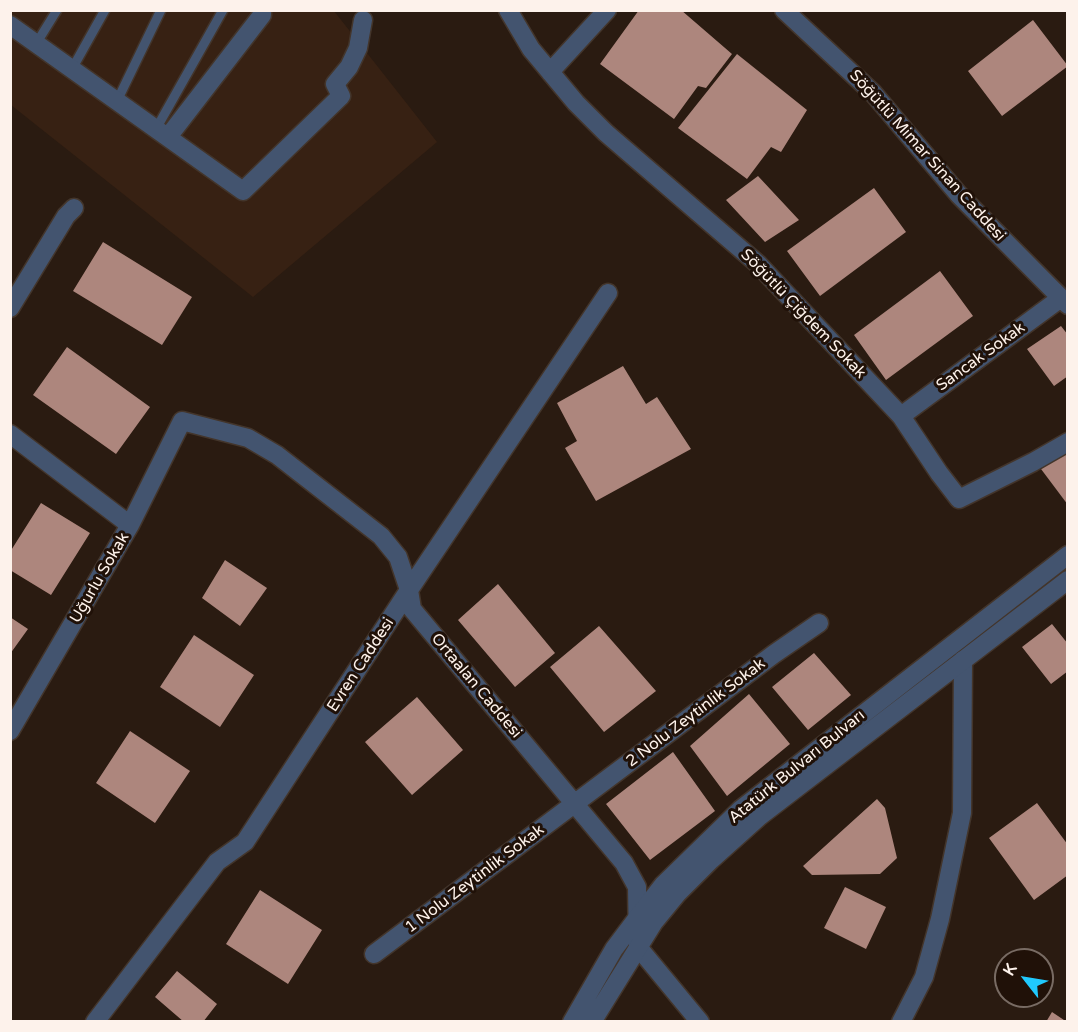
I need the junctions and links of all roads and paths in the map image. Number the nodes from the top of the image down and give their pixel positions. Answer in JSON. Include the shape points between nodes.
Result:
{"nodes":[{"id":1,"x":57,"y":10,"type":"edge"},
{"id":2,"x":105,"y":10,"type":"edge"},
{"id":3,"x":161,"y":10,"type":"edge"},
{"id":4,"x":223,"y":10,"type":"edge"},
{"id":5,"x":262,"y":10,"type":"edge"},
{"id":6,"x":508,"y":10,"type":"edge"},
{"id":7,"x":606,"y":10,"type":"edge"},
{"id":8,"x":784,"y":10,"type":"edge"},
{"id":9,"x":361,"y":15,"type":"edge"},
{"id":10,"x":10,"y":26,"type":"edge"},
{"id":11,"x":36,"y":44,"type":"junction"},
{"id":12,"x":72,"y":69,"type":"junction"},
{"id":13,"x":550,"y":72,"type":"junction"},
{"id":14,"x":117,"y":101,"type":"junction"},
{"id":15,"x":162,"y":133,"type":"junction"},
{"id":16,"x":74,"y":208,"type":"dead end"},
{"id":17,"x":608,"y":293,"type":"dead end"},
{"id":18,"x":1064,"y":302,"type":"edge"},
{"id":19,"x":10,"y":308,"type":"edge"},
{"id":20,"x":901,"y":416,"type":"junction"},
{"id":21,"x":182,"y":422,"type":"joint"},
{"id":22,"x":10,"y":434,"type":"edge"},
{"id":23,"x":1068,"y":442,"type":"edge"},
{"id":24,"x":130,"y":525,"type":"junction"},
{"id":25,"x":1068,"y":555,"type":"edge"},
{"id":26,"x":1068,"y":580,"type":"edge"},
{"id":27,"x":409,"y":590,"type":"junction"},
{"id":28,"x":819,"y":623,"type":"dead end"},
{"id":29,"x":963,"y":660,"type":"junction"},
{"id":30,"x":10,"y":731,"type":"edge"},
{"id":31,"x":575,"y":805,"type":"junction"},
{"id":32,"x":638,"y":917,"type":"junction"},
{"id":33,"x":638,"y":947,"type":"junction"},
{"id":34,"x":374,"y":954,"type":"dead end"},
{"id":35,"x":95,"y":1022,"type":"edge"},
{"id":36,"x":572,"y":1022,"type":"edge"},
{"id":37,"x":592,"y":1022,"type":"edge"},
{"id":38,"x":700,"y":1022,"type":"edge"},
{"id":39,"x":901,"y":1022,"type":"edge"}],
"edges":[{"from":1,"to":11,"type":"lane"},
{"from":2,"to":12,"type":"lane"},
{"from":3,"to":14,"type":"lane"},
{"from":4,"to":15,"type":"lane"},
{"from":5,"to":15,"type":"street","via":[[262,15]]},
{"from":6,"to":13,"type":"street","name":"Söğütlü Çiğdem Sokak"},
{"from":7,"to":13,"type":"street"},
{"from":8,"to":18,"type":"street","name":"Söğütlü Mimar Sinan Caddesi","via":[[873,93],[959,195]]},
{"from":9,"to":15,"type":"street","via":[[358,48],[335,84],[341,96],[243,191]]},
{"from":10,"to":11,"type":"street"},
{"from":11,"to":12,"type":"street"},
{"from":12,"to":14,"type":"street"},
{"from":13,"to":20,"type":"street","name":"Söğütlü Çiğdem Sokak","via":[[606,133],[758,264]]},
{"from":14,"to":15,"type":"street"},
{"from":16,"to":19,"type":"street"},
{"from":17,"to":27,"type":"street","name":"Evren Caddesi"},
{"from":18,"to":20,"type":"street","name":"Sancak Sokak"},
{"from":20,"to":23,"type":"street","name":"Söğütlü Çiğdem Sokak","via":[[959,499]]},
{"from":21,"to":24,"type":"street","name":"Uğurlu Sokak"},
{"from":21,"to":27,"type":"street","name":"Ortaalan Caddesi","via":[[248,438],[278,455],[381,536],[398,558]]},
{"from":22,"to":24,"type":"street"},
{"from":24,"to":30,"type":"street","name":"Uğurlu Sokak"},
{"from":25,"to":32,"type":"street","name":"Atatürk Bulvarı Bulvarı","via":[[741,809],[663,885]]},
{"from":26,"to":29,"type":"street","name":"Atatürk Bulvarı Bulvarı"},
{"from":27,"to":31,"type":"street","name":"Ortaalan Caddesi","via":[[412,609]]},
{"from":27,"to":35,"type":"street","name":"Evren Caddesi","via":[[245,843],[217,862]]},
{"from":28,"to":31,"type":"street","name":"2 Nolu Zeytinlik Sokak"},
{"from":29,"to":33,"type":"street","name":"Atatürk Bulvarı Bulvarı","via":[[760,816],[677,894]]},
{"from":29,"to":39,"type":"street","via":[[962,813],[924,977]]},
{"from":31,"to":32,"type":"street","name":"Ortaalan Caddesi","via":[[624,863],[637,887]]},
{"from":31,"to":34,"type":"street","name":"1 Nolu Zeytinlik Sokak"},
{"from":32,"to":33,"type":"street","name":"Ortaalan Caddesi"},
{"from":32,"to":36,"type":"street","name":"Atatürk Bulvarı Bulvarı"},
{"from":33,"to":37,"type":"street","name":"Atatürk Bulvarı Bulvarı"},
{"from":33,"to":38,"type":"street"}]}
